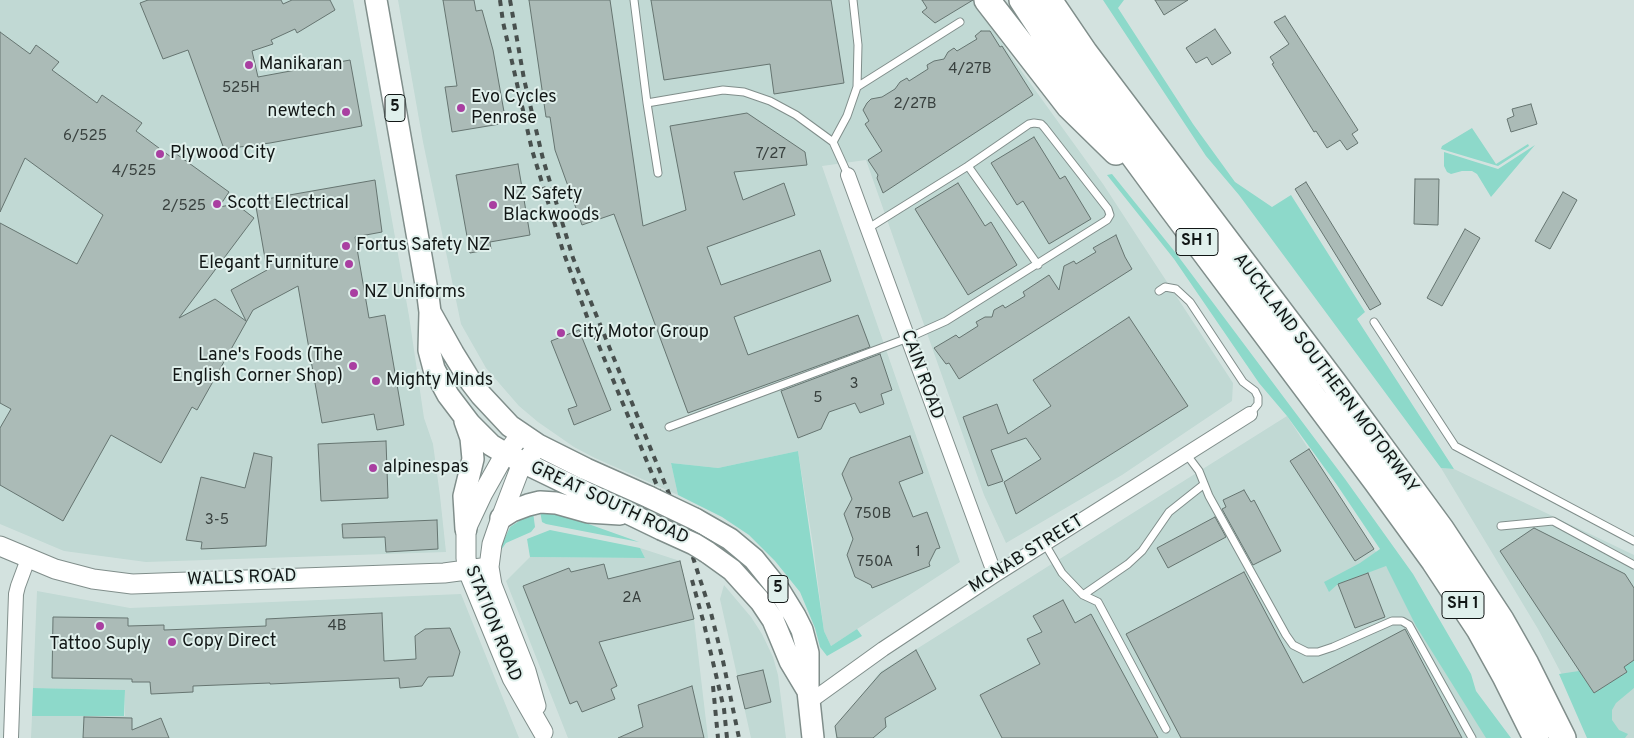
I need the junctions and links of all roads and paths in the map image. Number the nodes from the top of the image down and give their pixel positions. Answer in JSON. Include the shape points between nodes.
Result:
{"nodes":[{"id":1,"x":376,"y":0,"type":"edge"},
{"id":2,"x":634,"y":0,"type":"edge"},
{"id":3,"x":853,"y":0,"type":"edge"},
{"id":4,"x":987,"y":0,"type":"edge"},
{"id":5,"x":1022,"y":0,"type":"edge"},
{"id":6,"x":1048,"y":0,"type":"edge"},
{"id":7,"x":960,"y":22,"type":"dead end"},
{"id":8,"x":857,"y":87,"type":"junction"},
{"id":9,"x":647,"y":103,"type":"junction"},
{"id":10,"x":833,"y":142,"type":"junction"},
{"id":11,"x":968,"y":166,"type":"junction"},
{"id":12,"x":658,"y":173,"type":"dead end"},
{"id":13,"x":848,"y":175,"type":"joint"},
{"id":14,"x":1171,"y":207,"type":"junction"},
{"id":15,"x":867,"y":228,"type":"junction"},
{"id":16,"x":1038,"y":265,"type":"junction"},
{"id":17,"x":1159,"y":291,"type":"dead end"},
{"id":18,"x":430,"y":312,"type":"junction"},
{"id":19,"x":1374,"y":322,"type":"dead end"},
{"id":20,"x":908,"y":338,"type":"junction"},
{"id":21,"x":1250,"y":414,"type":"joint"},
{"id":22,"x":465,"y":418,"type":"junction"},
{"id":23,"x":669,"y":427,"type":"dead end"},
{"id":24,"x":530,"y":439,"type":"junction"},
{"id":25,"x":1188,"y":455,"type":"junction"},
{"id":26,"x":515,"y":459,"type":"junction"},
{"id":27,"x":1203,"y":485,"type":"junction"},
{"id":28,"x":628,"y":514,"type":"junction"},
{"id":29,"x":501,"y":518,"type":"junction"},
{"id":30,"x":1501,"y":526,"type":"dead end"},
{"id":31,"x":466,"y":529,"type":"junction"},
{"id":32,"x":1634,"y":541,"type":"edge"},
{"id":33,"x":1045,"y":544,"type":"junction"},
{"id":34,"x":0,"y":546,"type":"edge"},
{"id":35,"x":28,"y":558,"type":"junction"},
{"id":36,"x":1634,"y":565,"type":"edge"},
{"id":37,"x":489,"y":567,"type":"junction"},
{"id":38,"x":468,"y":571,"type":"junction"},
{"id":39,"x":995,"y":575,"type":"junction"},
{"id":40,"x":1083,"y":595,"type":"junction"},
{"id":41,"x":808,"y":697,"type":"junction"},
{"id":42,"x":1166,"y":729,"type":"dead end"},
{"id":43,"x":544,"y":735,"type":"edge"},
{"id":44,"x":11,"y":738,"type":"edge"},
{"id":45,"x":813,"y":738,"type":"edge"},
{"id":46,"x":1472,"y":738,"type":"edge"},
{"id":47,"x":1536,"y":738,"type":"edge"},
{"id":48,"x":1563,"y":738,"type":"edge"}],
"edges":[{"from":1,"to":18,"type":"main road","name":"GREAT SOUTH ROAD","number":"5"},
{"from":2,"to":9,"type":"lane"},
{"from":3,"to":8,"type":"lane","via":[[858,45]]},
{"from":4,"to":14,"type":"highway","via":[[1069,106]]},
{"from":5,"to":14,"type":"highway","name":"AUCKLAND SOUTHERN MOTORWAY","number":"SH 1"},
{"from":6,"to":48,"type":"highway","name":"AUCKLAND SOUTHERN MOTORWAY","number":"SH 1","via":[[1441,529],[1501,620]]},
{"from":7,"to":8,"type":"lane"},
{"from":8,"to":10,"type":"lane"},
{"from":9,"to":10,"type":"lane","via":[[723,90],[744,92],[796,115]]},
{"from":9,"to":12,"type":"lane"},
{"from":10,"to":13,"type":"lane"},
{"from":11,"to":15,"type":"lane"},
{"from":11,"to":16,"type":"lane"},
{"from":11,"to":16,"type":"lane","via":[[1029,124],[1037,123],[1044,127],[1108,209],[1110,215],[1107,220]]},
{"from":13,"to":15,"type":"street","name":"CAIN ROAD"},
{"from":14,"to":47,"type":"highway","name":"AUCKLAND SOUTHERN MOTORWAY","number":"SH 1","via":[[1434,561],[1479,629]]},
{"from":15,"to":20,"type":"street","name":"CAIN ROAD"},
{"from":16,"to":20,"type":"lane","via":[[946,321]]},
{"from":17,"to":21,"type":"lane","via":[[1165,287],[1176,289],[1190,302],[1243,382],[1255,391],[1258,404]]},
{"from":18,"to":22,"type":"main road","name":"GREAT SOUTH ROAD","number":"5","via":[[429,350],[434,369]]},
{"from":18,"to":24,"type":"main road","name":"GREAT SOUTH ROAD","number":"5","via":[[471,382],[499,415]]},
{"from":19,"to":32,"type":"lane","via":[[1454,446]]},
{"from":20,"to":23,"type":"lane"},
{"from":20,"to":39,"type":"street","name":"CAIN ROAD"},
{"from":21,"to":25,"type":"street","name":"MCNAB STREET"},
{"from":22,"to":26,"type":"main road","name":"GREAT SOUTH ROAD","number":"5","via":[[491,445]]},
{"from":22,"to":31,"type":"main road","via":[[473,459],[464,496]]},
{"from":24,"to":26,"type":"main road","name":"STATION ROAD"},
{"from":24,"to":41,"type":"main road","name":"GREAT SOUTH ROAD","number":"5","bridge":true,"via":[[714,529],[754,559],[783,595],[806,644]]},
{"from":25,"to":27,"type":"lane"},
{"from":25,"to":33,"type":"street","name":"MCNAB STREET"},
{"from":26,"to":28,"type":"main road","name":"GREAT SOUTH ROAD","number":"5"},
{"from":26,"to":29,"type":"main road","name":"STATION ROAD"},
{"from":26,"to":31,"type":"main road","name":"STATION ROAD","via":[[488,481]]},
{"from":27,"to":40,"type":"lane","via":[[1169,512],[1142,551],[1128,564]]},
{"from":27,"to":46,"type":"lane","via":[[1293,645],[1307,652],[1318,652],[1392,621],[1402,621],[1409,625]]},
{"from":28,"to":29,"type":"main road","via":[[588,512],[540,502]]},
{"from":28,"to":41,"type":"main road","name":"GREAT SOUTH ROAD","number":"5","bridge":true,"via":[[688,541],[732,570],[761,602],[772,620]]},
{"from":29,"to":37,"type":"main road","name":"STATION ROAD","via":[[492,544]]},
{"from":30,"to":36,"type":"lane","via":[[1553,521]]},
{"from":31,"to":38,"type":"main road","name":"STATION ROAD"},
{"from":33,"to":39,"type":"street","name":"MCNAB STREET"},
{"from":33,"to":40,"type":"lane","via":[[1062,573]]},
{"from":34,"to":35,"type":"main road","name":"WALLS ROAD"},
{"from":35,"to":38,"type":"main road","name":"WALLS ROAD","via":[[93,580],[132,584]]},
{"from":35,"to":44,"type":"street","via":[[16,603]]},
{"from":37,"to":38,"type":"main road","name":"WALLS ROAD"},
{"from":37,"to":43,"type":"main road","name":"STATION ROAD","via":[[492,585],[526,671]]},
{"from":38,"to":43,"type":"main road","name":"STATION ROAD","via":[[512,678]]},
{"from":39,"to":41,"type":"street","name":"MCNAB STREET"},
{"from":40,"to":42,"type":"lane","via":[[1098,602]]},
{"from":41,"to":45,"type":"main road","name":"GREAT SOUTH ROAD","number":"5"}]}
